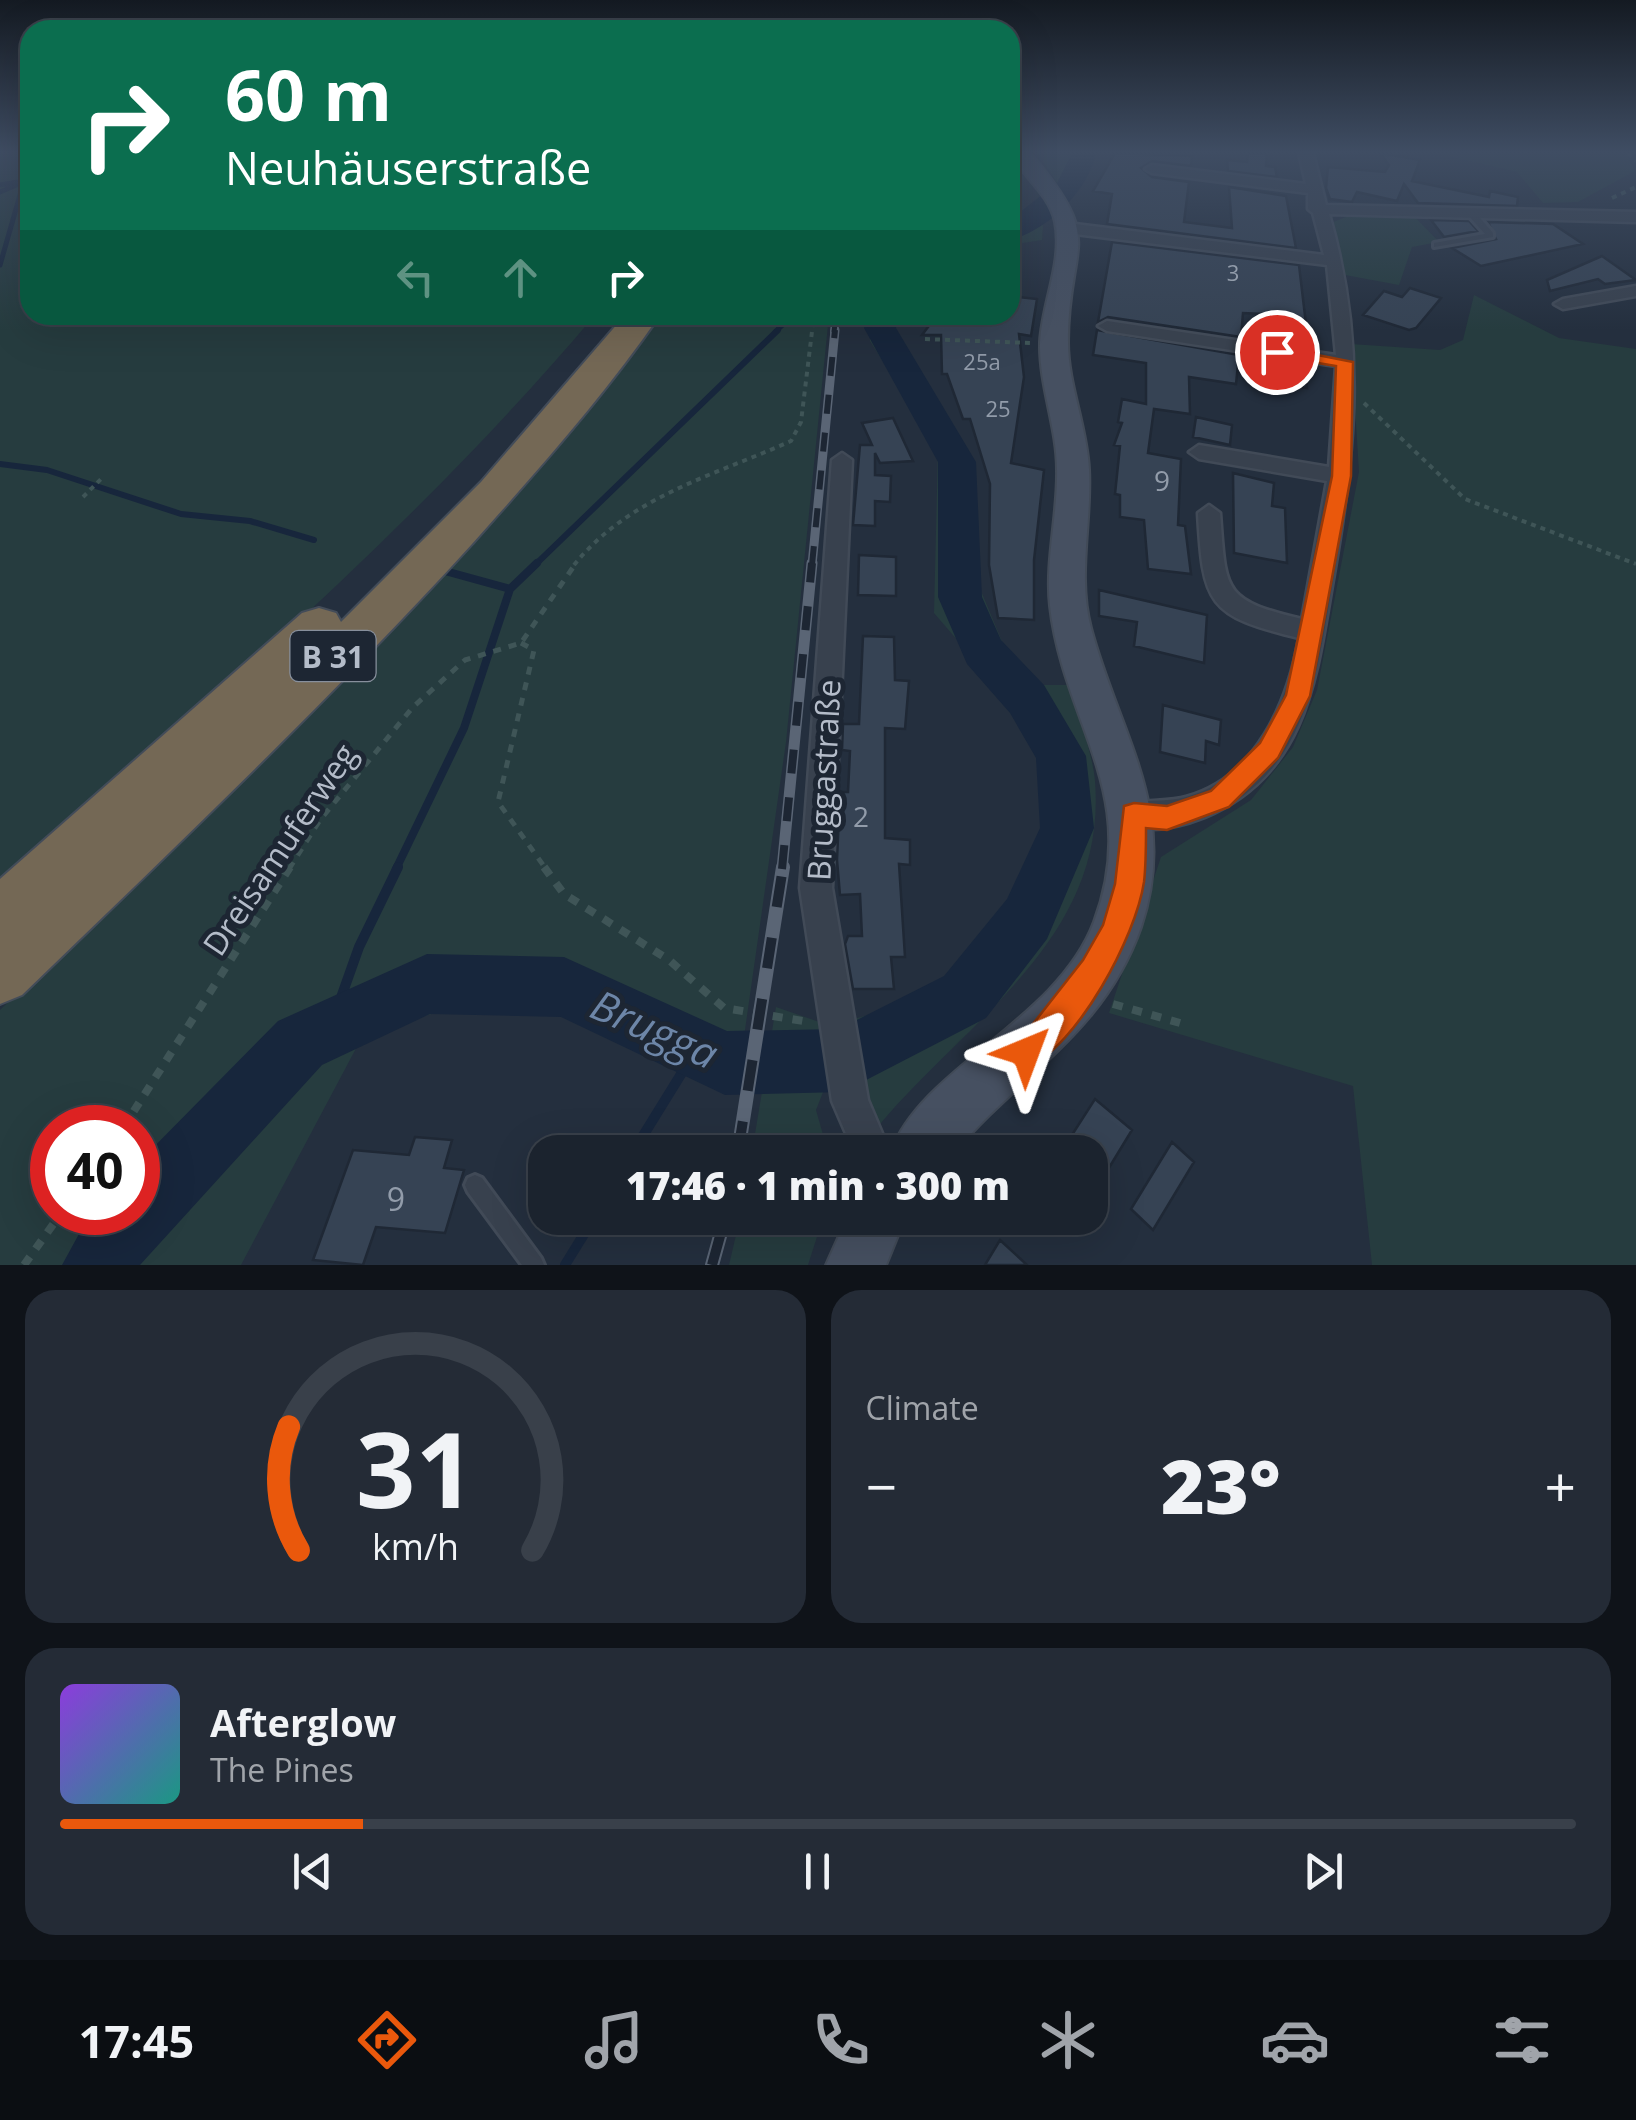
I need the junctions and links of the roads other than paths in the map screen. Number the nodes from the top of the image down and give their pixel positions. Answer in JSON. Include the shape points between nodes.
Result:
{"nodes":[{"id":1,"x":1058,"y":212,"type":"edge"},
{"id":2,"x":1079,"y":212,"type":"edge"},
{"id":3,"x":1317,"y":212,"type":"edge"},
{"id":4,"x":1471,"y":212,"type":"edge"},
{"id":5,"x":1472,"y":212,"type":"edge"},
{"id":6,"x":1636,"y":217,"type":"edge"},
{"id":7,"x":1437,"y":245,"type":"dead end"},
{"id":8,"x":1330,"y":260,"type":"junction"},
{"id":9,"x":1636,"y":291,"type":"edge"},
{"id":10,"x":1562,"y":304,"type":"dead end"},
{"id":11,"x":605,"y":325,"type":"edge"},
{"id":12,"x":634,"y":325,"type":"edge"},
{"id":13,"x":1107,"y":326,"type":"dead end"},
{"id":14,"x":1345,"y":362,"type":"junction"},
{"id":15,"x":1199,"y":452,"type":"dead end"},
{"id":16,"x":842,"y":460,"type":"dead end"},
{"id":17,"x":1341,"y":476,"type":"junction"},
{"id":18,"x":1209,"y":513,"type":"dead end"},
{"id":19,"x":1311,"y":631,"type":"junction"},
{"id":20,"x":1134,"y":814,"type":"junction"},
{"id":21,"x":0,"y":918,"type":"edge"},
{"id":22,"x":0,"y":973,"type":"edge"},
{"id":23,"x":862,"y":1135,"type":"edge"},
{"id":24,"x":936,"y":1135,"type":"edge"},
{"id":25,"x":476,"y":1185,"type":"dead end"},
{"id":26,"x":869,"y":1235,"type":"edge"},
{"id":27,"x":534,"y":1265,"type":"edge"},
{"id":28,"x":856,"y":1265,"type":"edge"}],
"edges":[{"from":1,"to":20,"type":"street","via":[[1054,343],[1074,470],[1064,573],[1087,679],[1122,758]]},
{"from":2,"to":8,"type":"street"},
{"from":3,"to":8,"type":"street"},
{"from":4,"to":7,"type":"lane","via":[[1490,235]]},
{"from":5,"to":6,"type":"street"},
{"from":8,"to":14,"type":"street"},
{"from":9,"to":10,"type":"street"},
{"from":11,"to":21,"type":"highway","number":"B 31","via":[[473,477]]},
{"from":12,"to":22,"type":"highway","number":"B 31","via":[[519,465],[394,596]]},
{"from":13,"to":14,"type":"street"},
{"from":14,"to":17,"type":"street"},
{"from":15,"to":17,"type":"street"},
{"from":16,"to":23,"type":"street","name":"Bruggastraße","via":[[816,888],[843,1065]]},
{"from":17,"to":19,"type":"street"},
{"from":18,"to":19,"type":"street","via":[[1216,584],[1229,602]]},
{"from":19,"to":20,"type":"street","via":[[1298,696],[1269,750],[1220,799],[1167,818]]},
{"from":20,"to":24,"type":"street","via":[[1130,884],[1115,931],[1077,994],[1050,1032]]},
{"from":25,"to":27,"type":"lane"},
{"from":26,"to":28,"type":"street"}]}
